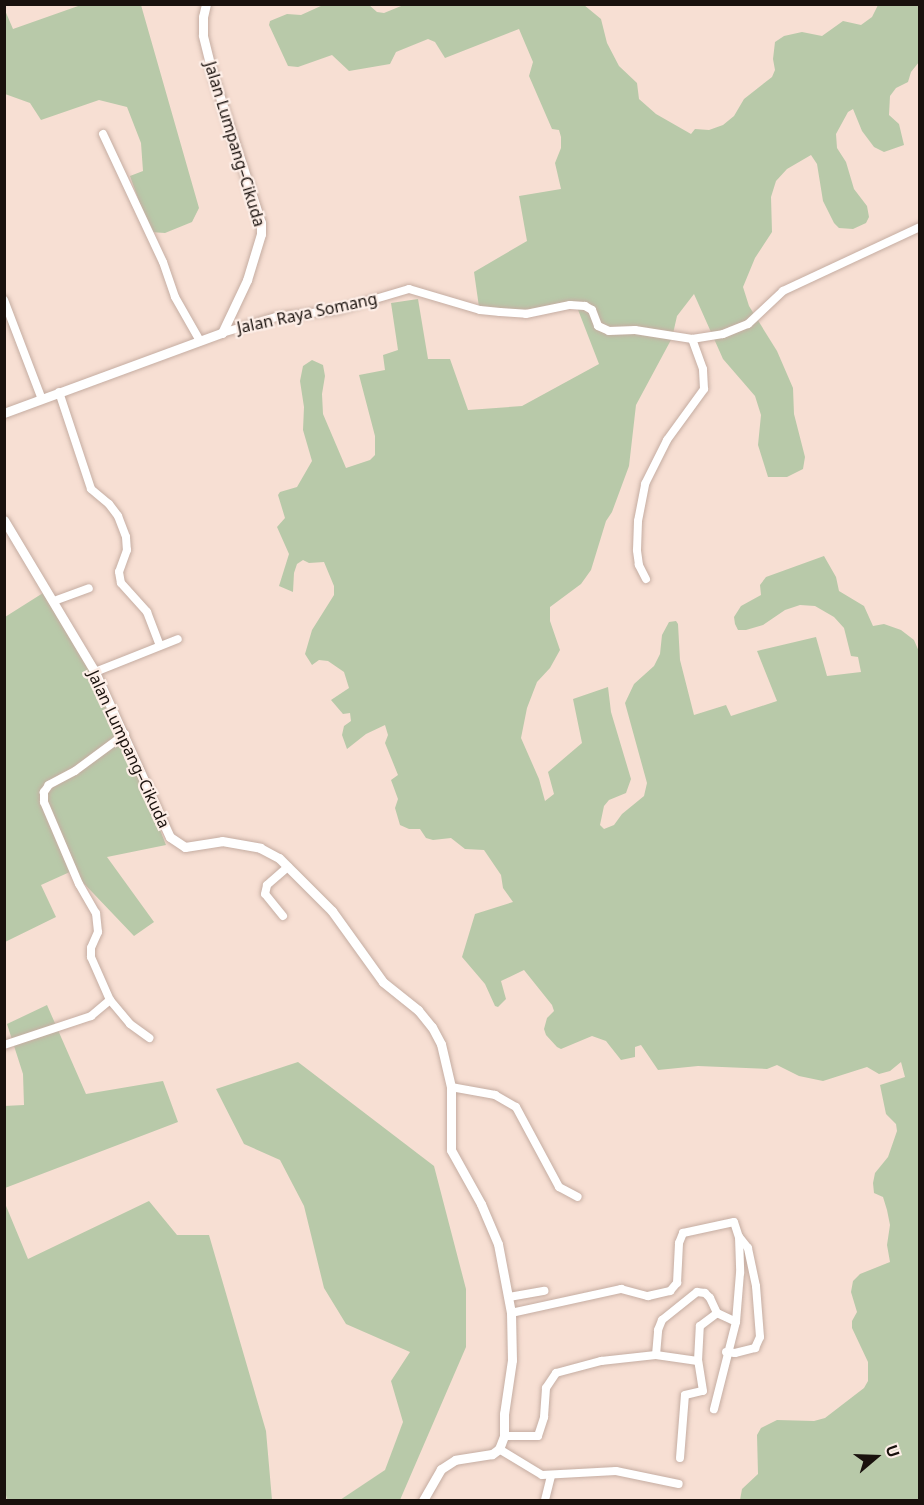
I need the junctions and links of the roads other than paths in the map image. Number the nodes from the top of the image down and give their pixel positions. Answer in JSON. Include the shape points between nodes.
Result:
{"nodes":[{"id":1,"x":206,"y":4,"type":"edge"},
{"id":2,"x":103,"y":134,"type":"dead end"},
{"id":3,"x":920,"y":227,"type":"edge"},
{"id":4,"x":4,"y":300,"type":"edge"},
{"id":5,"x":222,"y":333,"type":"junction"},
{"id":6,"x":692,"y":339,"type":"junction"},
{"id":7,"x":200,"y":341,"type":"junction"},
{"id":8,"x":59,"y":392,"type":"junction"},
{"id":9,"x":41,"y":397,"type":"junction"},
{"id":10,"x":4,"y":413,"type":"edge"},
{"id":11,"x":4,"y":520,"type":"edge"},
{"id":12,"x":646,"y":579,"type":"dead end"},
{"id":13,"x":89,"y":588,"type":"dead end"},
{"id":14,"x":54,"y":601,"type":"junction"},
{"id":15,"x":178,"y":639,"type":"dead end"},
{"id":16,"x":160,"y":646,"type":"junction"},
{"id":17,"x":95,"y":672,"type":"junction"},
{"id":18,"x":125,"y":734,"type":"junction"},
{"id":19,"x":288,"y":867,"type":"junction"},
{"id":20,"x":283,"y":916,"type":"dead end"},
{"id":21,"x":110,"y":1000,"type":"junction"},
{"id":22,"x":149,"y":1038,"type":"dead end"},
{"id":23,"x":4,"y":1045,"type":"edge"},
{"id":24,"x":451,"y":1087,"type":"junction"},
{"id":25,"x":578,"y":1197,"type":"dead end"},
{"id":26,"x":739,"y":1237,"type":"junction"},
{"id":27,"x":544,"y":1291,"type":"dead end"},
{"id":28,"x":508,"y":1297,"type":"junction"},
{"id":29,"x":511,"y":1313,"type":"junction"},
{"id":30,"x":717,"y":1313,"type":"junction"},
{"id":31,"x":736,"y":1322,"type":"junction"},
{"id":32,"x":726,"y":1352,"type":"junction"},
{"id":33,"x":656,"y":1355,"type":"junction"},
{"id":34,"x":698,"y":1361,"type":"junction"},
{"id":35,"x":714,"y":1409,"type":"dead end"},
{"id":36,"x":504,"y":1436,"type":"junction"},
{"id":37,"x":499,"y":1449,"type":"junction"},
{"id":38,"x":680,"y":1458,"type":"dead end"},
{"id":39,"x":551,"y":1476,"type":"junction"},
{"id":40,"x":679,"y":1484,"type":"dead end"},
{"id":41,"x":423,"y":1500,"type":"edge"},
{"id":42,"x":545,"y":1500,"type":"edge"}],
"edges":[{"from":1,"to":5,"type":"street","name":"Jalan Lumpang–Cikuda","via":[[203,35],[212,72],[261,223],[247,280]]},
{"from":2,"to":7,"type":"street","via":[[163,262],[175,297]]},
{"from":3,"to":6,"type":"street","name":"Jalan Raya Somang","via":[[783,291],[748,324],[723,334]]},
{"from":4,"to":9,"type":"street"},
{"from":5,"to":6,"type":"street","name":"Jalan Raya Somang","via":[[276,318],[348,308],[409,290],[500,312],[526,314],[570,305],[585,306],[592,310],[598,326],[609,331],[634,330]]},
{"from":5,"to":7,"type":"street"},
{"from":6,"to":12,"type":"street","via":[[703,369],[704,389],[667,440],[645,484],[637,550]]},
{"from":7,"to":8,"type":"street"},
{"from":8,"to":9,"type":"street"},
{"from":8,"to":16,"type":"street","via":[[92,489],[110,504],[126,537],[127,550],[119,572],[121,583],[147,612]]},
{"from":9,"to":10,"type":"street"},
{"from":11,"to":14,"type":"street","name":"Jalan Lumpang–Cikuda"},
{"from":13,"to":14,"type":"street"},
{"from":14,"to":17,"type":"street","name":"Jalan Lumpang–Cikuda"},
{"from":15,"to":16,"type":"street"},
{"from":16,"to":17,"type":"street"},
{"from":17,"to":18,"type":"street","name":"Jalan Lumpang–Cikuda"},
{"from":18,"to":19,"type":"street","name":"Jalan Lumpang–Cikuda","via":[[170,837],[178,844],[184,848],[222,841],[245,844],[279,858]]},
{"from":18,"to":21,"type":"street","via":[[44,792],[44,801],[75,874],[96,913],[99,923],[91,957]]},
{"from":19,"to":20,"type":"street","via":[[267,885],[264,894]]},
{"from":19,"to":24,"type":"street","name":"Jalan Lumpang–Cikuda","via":[[332,911],[383,982],[418,1010],[432,1027],[441,1044]]},
{"from":21,"to":22,"type":"street","via":[[130,1024]]},
{"from":21,"to":23,"type":"street","via":[[91,1016]]},
{"from":24,"to":25,"type":"street","via":[[495,1095],[516,1107],[559,1186]]},
{"from":24,"to":28,"type":"street","name":"Jalan Lumpang–Cikuda","via":[[451,1150],[492,1228]]},
{"from":26,"to":29,"type":"street","via":[[737,1225],[729,1222],[683,1233],[677,1283],[670,1292],[648,1296],[621,1289]]},
{"from":26,"to":31,"type":"street"},
{"from":26,"to":32,"type":"street","via":[[748,1248],[756,1286],[760,1337],[755,1348]]},
{"from":27,"to":28,"type":"street"},
{"from":28,"to":29,"type":"street","name":"Jalan Lumpang–Cikuda"},
{"from":29,"to":36,"type":"street","name":"Jalan Lumpang–Cikuda","via":[[512,1360]]},
{"from":30,"to":31,"type":"street"},
{"from":30,"to":33,"type":"street","via":[[710,1298],[697,1292],[662,1320]]},
{"from":30,"to":34,"type":"street","via":[[700,1326]]},
{"from":31,"to":32,"type":"street"},
{"from":32,"to":35,"type":"street"},
{"from":33,"to":34,"type":"street"},
{"from":33,"to":36,"type":"street","via":[[601,1361],[556,1373],[546,1388],[538,1436]]},
{"from":34,"to":38,"type":"street","via":[[703,1391],[685,1395]]},
{"from":36,"to":37,"type":"street","name":"Jalan Lumpang–Cikuda"},
{"from":37,"to":39,"type":"street","via":[[542,1475]]},
{"from":37,"to":41,"type":"street","via":[[492,1454],[455,1460],[441,1469]]},
{"from":39,"to":40,"type":"street","via":[[616,1471]]},
{"from":39,"to":42,"type":"street"}]}
